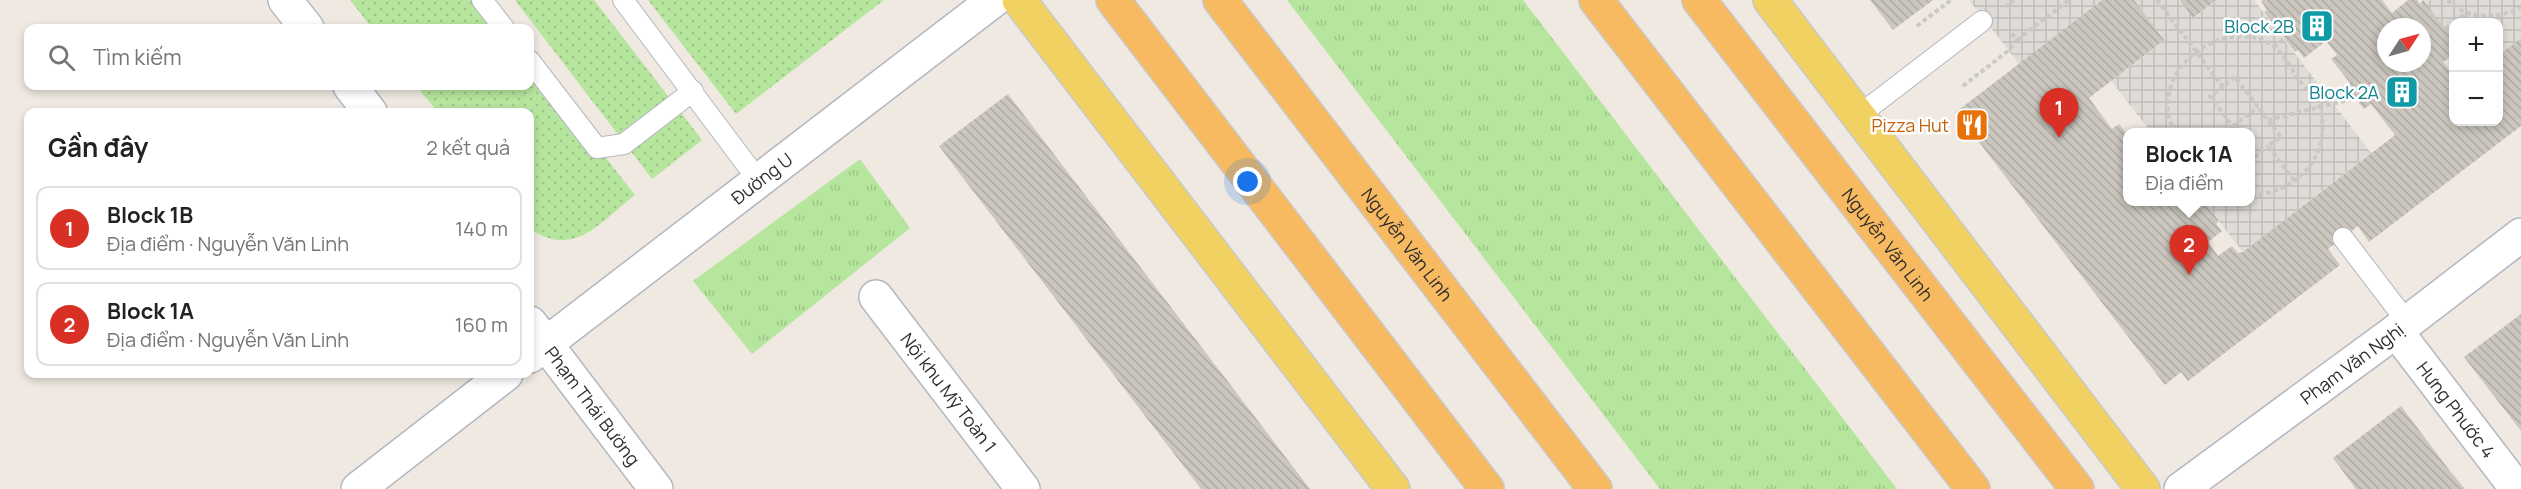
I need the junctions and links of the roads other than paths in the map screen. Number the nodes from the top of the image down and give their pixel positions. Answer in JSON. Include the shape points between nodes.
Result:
{"nodes":[{"id":1,"x":285,"y":0,"type":"edge"},
{"id":2,"x":482,"y":0,"type":"edge"},
{"id":3,"x":623,"y":0,"type":"edge"},
{"id":4,"x":994,"y":0,"type":"edge"},
{"id":5,"x":1019,"y":0,"type":"edge"},
{"id":6,"x":1113,"y":0,"type":"edge"},
{"id":7,"x":1220,"y":0,"type":"edge"},
{"id":8,"x":1596,"y":0,"type":"edge"},
{"id":9,"x":1699,"y":0,"type":"edge"},
{"id":10,"x":1770,"y":0,"type":"edge"},
{"id":11,"x":1982,"y":21,"type":"dead end"},
{"id":12,"x":304,"y":24,"type":"edge"},
{"id":13,"x":501,"y":24,"type":"edge"},
{"id":14,"x":534,"y":66,"type":"edge"},
{"id":15,"x":353,"y":90,"type":"edge"},
{"id":16,"x":693,"y":91,"type":"junction"},
{"id":17,"x":367,"y":108,"type":"edge"},
{"id":18,"x":1858,"y":116,"type":"junction"},
{"id":19,"x":758,"y":180,"type":"junction"},
{"id":20,"x":2521,"y":235,"type":"edge"},
{"id":21,"x":2343,"y":238,"type":"dead end"},
{"id":22,"x":876,"y":297,"type":"dead end"},
{"id":23,"x":2402,"y":326,"type":"junction"},
{"id":24,"x":535,"y":341,"type":"edge"},
{"id":25,"x":502,"y":378,"type":"edge"},
{"id":26,"x":358,"y":489,"type":"edge"},
{"id":27,"x":656,"y":489,"type":"edge"},
{"id":28,"x":1023,"y":489,"type":"edge"},
{"id":29,"x":1393,"y":489,"type":"edge"},
{"id":30,"x":1487,"y":489,"type":"edge"},
{"id":31,"x":1595,"y":489,"type":"edge"},
{"id":32,"x":1973,"y":489,"type":"edge"},
{"id":33,"x":2077,"y":489,"type":"edge"},
{"id":34,"x":2143,"y":489,"type":"edge"},
{"id":35,"x":2181,"y":489,"type":"edge"},
{"id":36,"x":2517,"y":489,"type":"edge"}],
"edges":[{"from":1,"to":12,"type":"street"},
{"from":2,"to":13,"type":"lane"},
{"from":3,"to":16,"type":"lane"},
{"from":4,"to":19,"type":"street","name":"Đường U"},
{"from":5,"to":29,"type":"main road"},
{"from":6,"to":30,"type":"highway"},
{"from":7,"to":31,"type":"highway","name":"Nguyễn Văn Linh"},
{"from":8,"to":32,"type":"highway"},
{"from":9,"to":33,"type":"highway","name":"Nguyễn Văn Linh"},
{"from":10,"to":18,"type":"main road"},
{"from":11,"to":18,"type":"lane"},
{"from":14,"to":16,"type":"lane","via":[[597,148],[624,144]]},
{"from":15,"to":17,"type":"street"},
{"from":16,"to":19,"type":"lane"},
{"from":18,"to":34,"type":"main road"},
{"from":19,"to":24,"type":"street","name":"Đường U"},
{"from":20,"to":23,"type":"street","name":"Phạm Văn Nghị"},
{"from":21,"to":23,"type":"lane"},
{"from":22,"to":28,"type":"street","name":"Nội khu Mỹ Toàn 1"},
{"from":23,"to":35,"type":"street","name":"Phạm Văn Nghị"},
{"from":23,"to":36,"type":"street","name":"Hưng Phước 4"},
{"from":24,"to":27,"type":"street","name":"Phạm Thái Bường"},
{"from":25,"to":26,"type":"street"}]}
